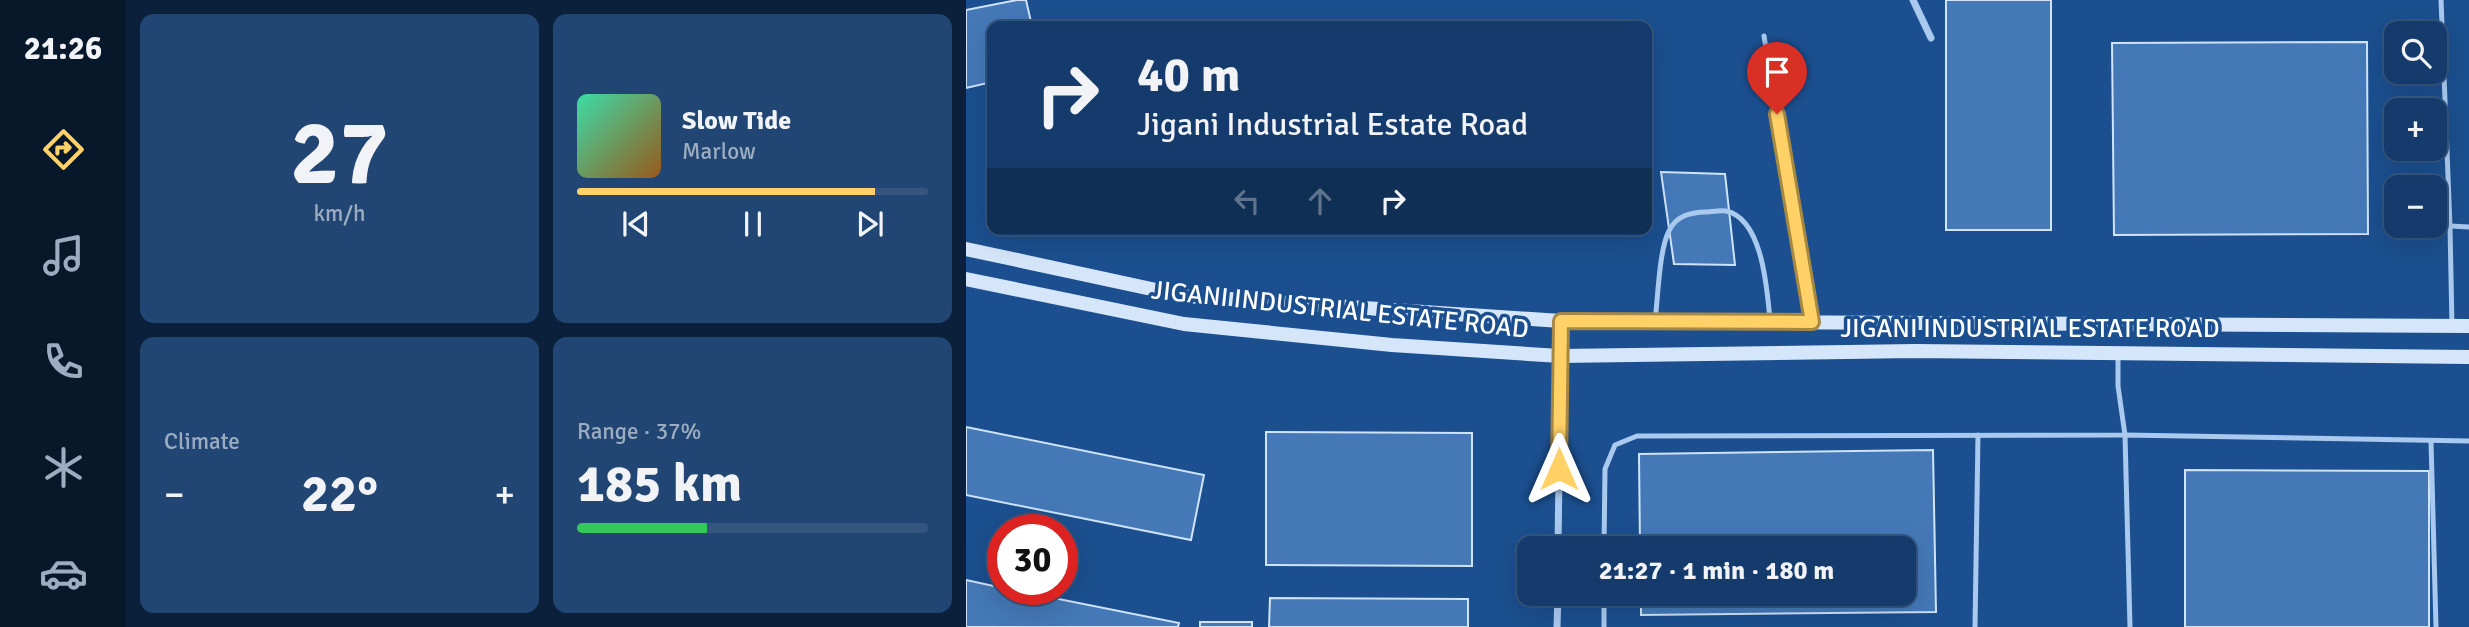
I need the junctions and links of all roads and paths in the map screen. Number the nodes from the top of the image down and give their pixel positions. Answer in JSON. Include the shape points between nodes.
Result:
{"nodes":[{"id":1,"x":1913,"y":0,"type":"edge"},
{"id":2,"x":2441,"y":0,"type":"edge"},
{"id":3,"x":1764,"y":36,"type":"dead end"},
{"id":4,"x":1931,"y":38,"type":"dead end"},
{"id":5,"x":2450,"y":226,"type":"junction"},
{"id":6,"x":2469,"y":227,"type":"edge"},
{"id":7,"x":966,"y":249,"type":"edge"},
{"id":8,"x":966,"y":279,"type":"edge"},
{"id":9,"x":1561,"y":321,"type":"junction"},
{"id":10,"x":1655,"y":321,"type":"junction"},
{"id":11,"x":1770,"y":321,"type":"junction"},
{"id":12,"x":1812,"y":322,"type":"junction"},
{"id":13,"x":2452,"y":326,"type":"junction"},
{"id":14,"x":2469,"y":326,"type":"edge"},
{"id":15,"x":2118,"y":354,"type":"junction"},
{"id":16,"x":1560,"y":356,"type":"junction"},
{"id":17,"x":2469,"y":357,"type":"edge"},
{"id":18,"x":1978,"y":435,"type":"junction"},
{"id":19,"x":2125,"y":435,"type":"junction"},
{"id":20,"x":2431,"y":441,"type":"junction"},
{"id":21,"x":2469,"y":441,"type":"edge"},
{"id":22,"x":1558,"y":536,"type":"edge"},
{"id":23,"x":1604,"y":536,"type":"edge"},
{"id":24,"x":1558,"y":606,"type":"edge"},
{"id":25,"x":1604,"y":606,"type":"edge"},
{"id":26,"x":1557,"y":627,"type":"edge"},
{"id":27,"x":1604,"y":627,"type":"edge"},
{"id":28,"x":1975,"y":627,"type":"edge"},
{"id":29,"x":2130,"y":627,"type":"edge"},
{"id":30,"x":2436,"y":627,"type":"edge"}],
"edges":[{"from":1,"to":4,"type":"street"},
{"from":2,"to":5,"type":"lane"},
{"from":3,"to":12,"type":"lane"},
{"from":5,"to":6,"type":"lane"},
{"from":5,"to":13,"type":"lane"},
{"from":7,"to":9,"type":"main road","name":"JIGANI INDUSTRIAL ESTATE ROAD","via":[[1184,296]]},
{"from":8,"to":16,"type":"main road","name":"JIGANI INDUSTRIAL ESTATE ROAD","via":[[1184,324]]},
{"from":9,"to":10,"type":"main road","name":"JIGANI INDUSTRIAL ESTATE ROAD"},
{"from":9,"to":16,"type":"street"},
{"from":10,"to":11,"type":"main road","name":"JIGANI INDUSTRIAL ESTATE ROAD"},
{"from":10,"to":11,"type":"lane","via":[[1663,247],[1670,228],[1685,214],[1726,211],[1744,222],[1757,245]]},
{"from":11,"to":12,"type":"main road","name":"JIGANI INDUSTRIAL ESTATE ROAD"},
{"from":12,"to":13,"type":"main road","name":"JIGANI INDUSTRIAL ESTATE ROAD"},
{"from":13,"to":14,"type":"main road","name":"JIGANI INDUSTRIAL ESTATE ROAD"},
{"from":15,"to":16,"type":"main road","name":"JIGANI INDUSTRIAL ESTATE ROAD","via":[[1915,351]]},
{"from":15,"to":17,"type":"main road","name":"JIGANI INDUSTRIAL ESTATE ROAD"},
{"from":15,"to":19,"type":"lane"},
{"from":16,"to":22,"type":"street"},
{"from":18,"to":19,"type":"lane"},
{"from":18,"to":23,"type":"lane","via":[[1637,436],[1615,445],[1605,469]]},
{"from":18,"to":28,"type":"lane"},
{"from":19,"to":20,"type":"lane"},
{"from":19,"to":29,"type":"lane"},
{"from":20,"to":21,"type":"lane"},
{"from":20,"to":30,"type":"lane"},
{"from":24,"to":26,"type":"street"},
{"from":25,"to":27,"type":"lane"}]}
